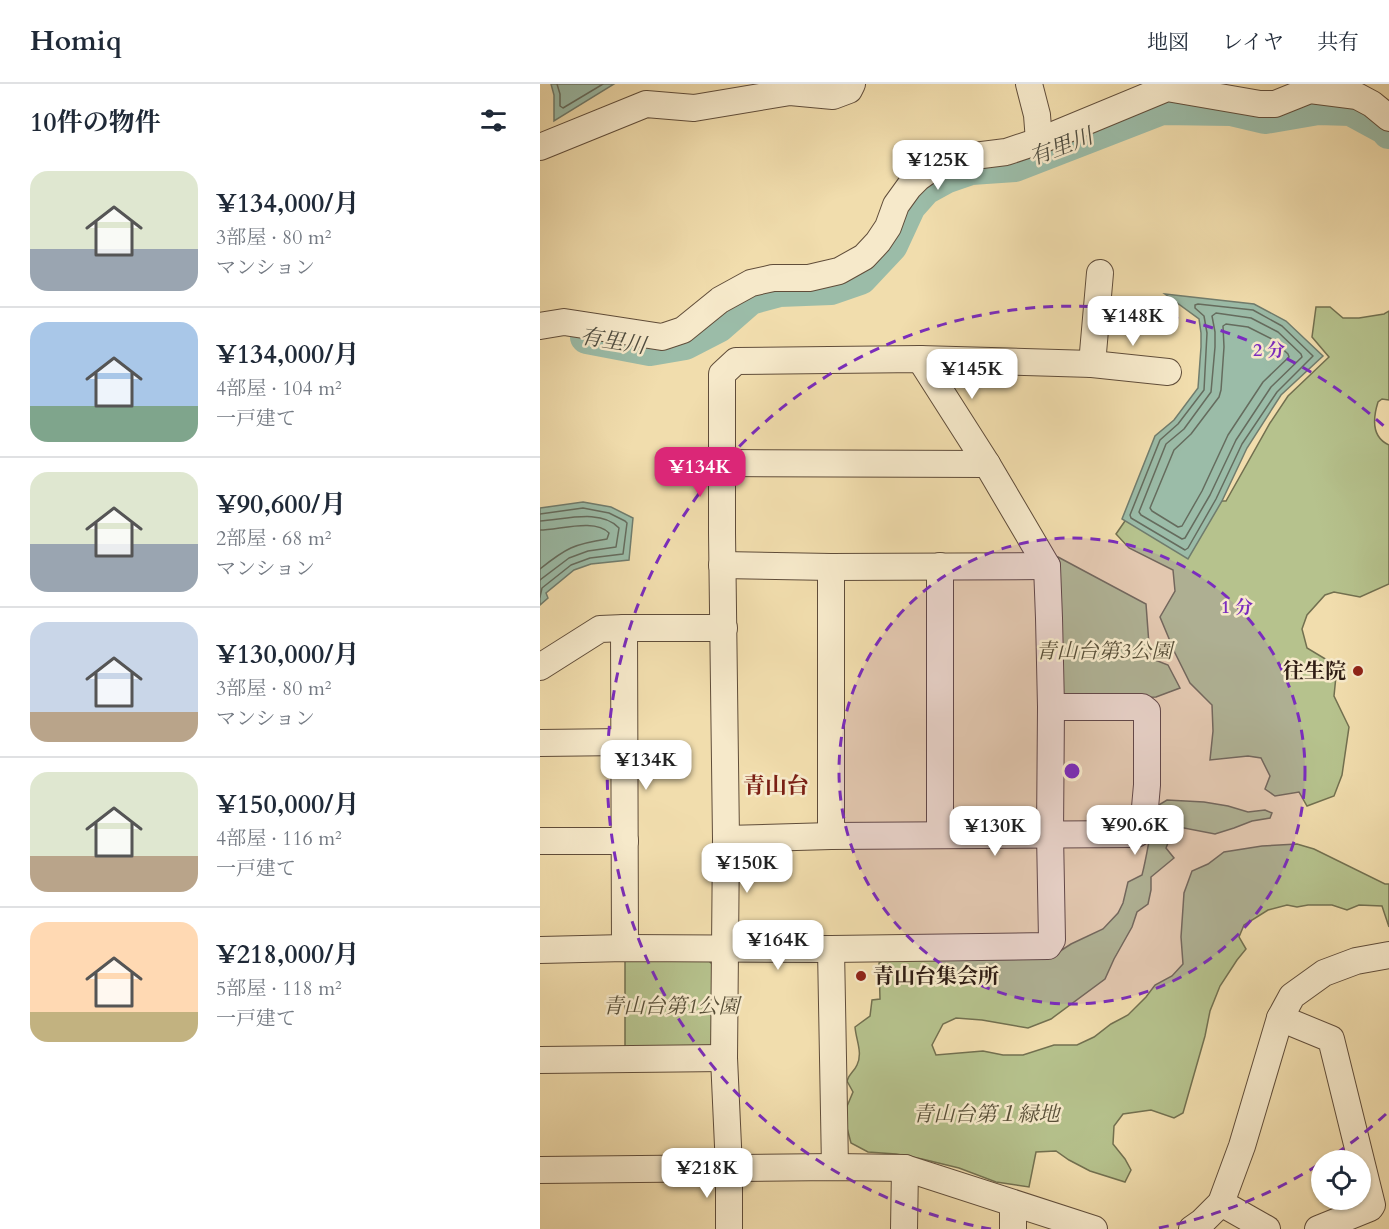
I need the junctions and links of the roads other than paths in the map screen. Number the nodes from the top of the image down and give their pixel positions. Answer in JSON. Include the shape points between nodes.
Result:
{"nodes":[{"id":1,"x":852,"y":84,"type":"edge"},
{"id":2,"x":1029,"y":84,"type":"edge"},
{"id":3,"x":1389,"y":118,"type":"edge"},
{"id":4,"x":1040,"y":141,"type":"junction"},
{"id":5,"x":540,"y":147,"type":"edge"},
{"id":6,"x":1100,"y":273,"type":"dead end"},
{"id":7,"x":540,"y":326,"type":"edge"},
{"id":8,"x":920,"y":360,"type":"junction"},
{"id":9,"x":1092,"y":364,"type":"junction"},
{"id":10,"x":1168,"y":372,"type":"dead end"},
{"id":11,"x":723,"y":463,"type":"junction"},
{"id":12,"x":987,"y":465,"type":"junction"},
{"id":13,"x":722,"y":565,"type":"junction"},
{"id":14,"x":940,"y":566,"type":"junction"},
{"id":15,"x":1047,"y":566,"type":"junction"},
{"id":16,"x":831,"y":567,"type":"junction"},
{"id":17,"x":624,"y":628,"type":"junction"},
{"id":18,"x":724,"y":628,"type":"junction"},
{"id":19,"x":540,"y":667,"type":"edge"},
{"id":20,"x":1051,"y":707,"type":"junction"},
{"id":21,"x":624,"y":742,"type":"junction"},
{"id":22,"x":540,"y":743,"type":"edge"},
{"id":23,"x":1050,"y":834,"type":"junction"},
{"id":24,"x":831,"y":836,"type":"junction"},
{"id":25,"x":940,"y":836,"type":"junction"},
{"id":26,"x":726,"y":839,"type":"junction"},
{"id":27,"x":540,"y":841,"type":"edge"},
{"id":28,"x":625,"y":841,"type":"junction"},
{"id":29,"x":625,"y":948,"type":"junction"},
{"id":30,"x":725,"y":949,"type":"junction"},
{"id":31,"x":831,"y":949,"type":"junction"},
{"id":32,"x":540,"y":950,"type":"edge"},
{"id":33,"x":1389,"y":955,"type":"edge"},
{"id":34,"x":1280,"y":1018,"type":"junction"},
{"id":35,"x":724,"y":1058,"type":"junction"},
{"id":36,"x":540,"y":1060,"type":"edge"},
{"id":37,"x":835,"y":1167,"type":"junction"},
{"id":38,"x":729,"y":1168,"type":"junction"},
{"id":39,"x":905,"y":1168,"type":"junction"},
{"id":40,"x":540,"y":1170,"type":"edge"},
{"id":41,"x":1221,"y":1203,"type":"junction"},
{"id":42,"x":1013,"y":1217,"type":"edge"},
{"id":43,"x":729,"y":1229,"type":"edge"},
{"id":44,"x":903,"y":1229,"type":"edge"},
{"id":45,"x":1094,"y":1229,"type":"edge"},
{"id":46,"x":1192,"y":1229,"type":"edge"},
{"id":47,"x":1267,"y":1229,"type":"edge"},
{"id":48,"x":1318,"y":1229,"type":"edge"}],
"edges":[{"from":1,"to":5,"type":"street","via":[[849,90],[833,96],[790,92],[694,108],[646,104]]},
{"from":2,"to":4,"type":"street"},
{"from":3,"to":4,"type":"street","via":[[1357,96],[1310,90],[1275,104],[1260,104],[1167,88]]},
{"from":4,"to":7,"type":"street","via":[[935,166],[909,187],[896,205],[888,227],[864,257],[839,271],[809,278],[774,278],[751,283],[720,300],[683,330],[662,337],[564,322]]},
{"from":6,"to":9,"type":"street"},
{"from":8,"to":9,"type":"street"},
{"from":8,"to":11,"type":"street","via":[[736,361],[722,374]]},
{"from":8,"to":12,"type":"street"},
{"from":9,"to":10,"type":"street"},
{"from":11,"to":12,"type":"street"},
{"from":11,"to":13,"type":"street"},
{"from":12,"to":15,"type":"street"},
{"from":13,"to":16,"type":"street"},
{"from":13,"to":18,"type":"street"},
{"from":14,"to":15,"type":"street"},
{"from":14,"to":16,"type":"street"},
{"from":14,"to":25,"type":"street"},
{"from":15,"to":20,"type":"street"},
{"from":16,"to":24,"type":"street"},
{"from":17,"to":18,"type":"street"},
{"from":17,"to":19,"type":"street","via":[[600,629]]},
{"from":17,"to":21,"type":"street"},
{"from":18,"to":26,"type":"street"},
{"from":20,"to":23,"type":"street"},
{"from":20,"to":23,"type":"street","via":[[1142,706],[1147,711],[1147,785],[1143,830],[1136,834]]},
{"from":21,"to":22,"type":"street"},
{"from":21,"to":28,"type":"street"},
{"from":23,"to":25,"type":"street"},
{"from":23,"to":31,"type":"street","via":[[1052,940],[1048,946]]},
{"from":24,"to":25,"type":"street"},
{"from":24,"to":26,"type":"street"},
{"from":26,"to":30,"type":"street"},
{"from":27,"to":28,"type":"street"},
{"from":28,"to":29,"type":"street"},
{"from":29,"to":30,"type":"street"},
{"from":29,"to":32,"type":"street"},
{"from":30,"to":31,"type":"street"},
{"from":30,"to":35,"type":"street"},
{"from":31,"to":37,"type":"street"},
{"from":33,"to":34,"type":"street","via":[[1356,961],[1324,973],[1292,996]]},
{"from":34,"to":41,"type":"street"},
{"from":34,"to":48,"type":"street","via":[[1331,1039],[1372,1205]]},
{"from":35,"to":36,"type":"street"},
{"from":35,"to":38,"type":"street"},
{"from":37,"to":38,"type":"street"},
{"from":37,"to":39,"type":"street"},
{"from":38,"to":40,"type":"street"},
{"from":38,"to":43,"type":"street"},
{"from":39,"to":42,"type":"street"},
{"from":39,"to":44,"type":"street"},
{"from":41,"to":46,"type":"street"},
{"from":41,"to":47,"type":"street"},
{"from":42,"to":45,"type":"street"}]}
